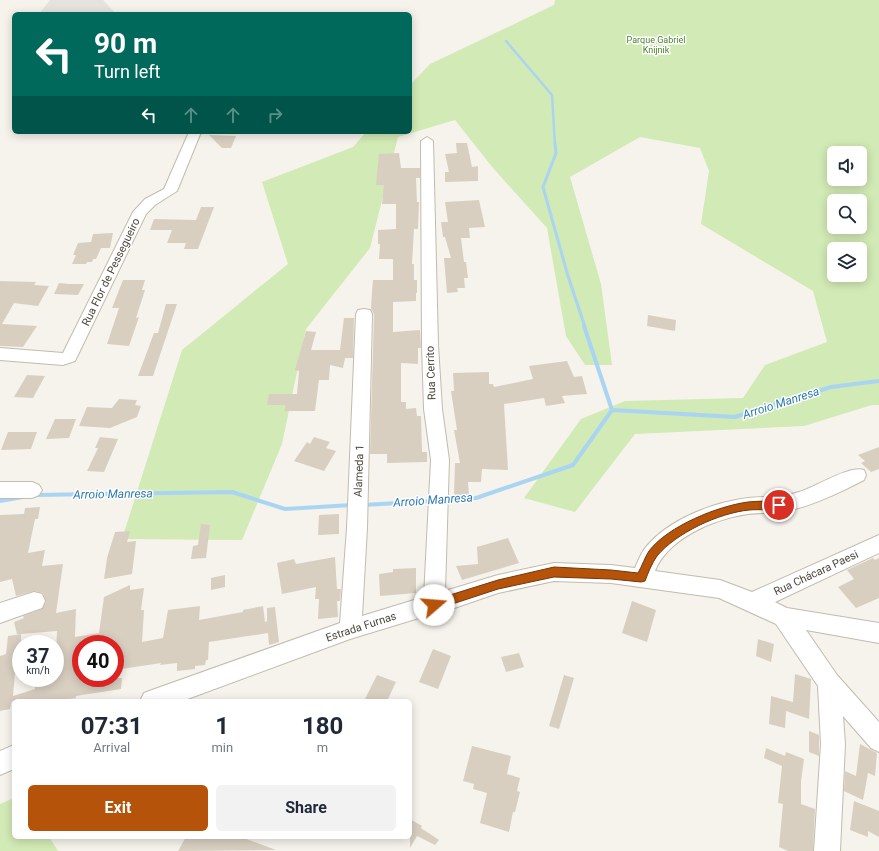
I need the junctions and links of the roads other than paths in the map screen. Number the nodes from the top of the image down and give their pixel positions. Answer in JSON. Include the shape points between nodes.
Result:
{"nodes":[{"id":1,"x":194,"y":134,"type":"edge"},
{"id":2,"x":427,"y":141,"type":"dead end"},
{"id":3,"x":364,"y":314,"type":"dead end"},
{"id":4,"x":0,"y":354,"type":"edge"},
{"id":5,"x":857,"y":475,"type":"dead end"},
{"id":6,"x":0,"y":490,"type":"edge"},
{"id":7,"x":32,"y":490,"type":"dead end"},
{"id":8,"x":879,"y":544,"type":"edge"},
{"id":9,"x":641,"y":578,"type":"junction"},
{"id":10,"x":34,"y":600,"type":"dead end"},
{"id":11,"x":753,"y":602,"type":"junction"},
{"id":12,"x":434,"y":605,"type":"junction"},
{"id":13,"x":0,"y":613,"type":"edge"},
{"id":14,"x":784,"y":617,"type":"junction"},
{"id":15,"x":350,"y":629,"type":"junction"},
{"id":16,"x":879,"y":633,"type":"edge"},
{"id":17,"x":829,"y":683,"type":"junction"},
{"id":18,"x":158,"y":699,"type":"edge"},
{"id":19,"x":879,"y":740,"type":"edge"},
{"id":20,"x":12,"y":757,"type":"edge"},
{"id":21,"x":0,"y":763,"type":"edge"},
{"id":22,"x":827,"y":851,"type":"edge"}],
"edges":[{"from":1,"to":4,"type":"street","name":"Rua Flor de Pessegueiro","via":[[170,191],[150,202],[140,212],[69,357],[63,359]]},
{"from":2,"to":12,"type":"street","name":"Rua Cerrito","via":[[430,345],[433,409],[440,460]]},
{"from":3,"to":15,"type":"street","name":"Alameda 1","via":[[357,528]]},
{"from":5,"to":9,"type":"street","via":[[815,495],[788,504],[770,507],[748,506],[729,510],[694,524],[667,539],[653,554]]},
{"from":6,"to":7,"type":"street"},
{"from":8,"to":11,"type":"street","name":"Rua Chácara Paesi"},
{"from":9,"to":11,"type":"street","name":"Estrada Furnas","via":[[720,589]]},
{"from":9,"to":12,"type":"street","name":"Estrada Furnas","via":[[554,572],[498,584]]},
{"from":10,"to":13,"type":"street"},
{"from":11,"to":14,"type":"street","name":"Estrada Furnas"},
{"from":12,"to":15,"type":"street","name":"Estrada Furnas"},
{"from":14,"to":16,"type":"street"},
{"from":14,"to":17,"type":"street"},
{"from":15,"to":18,"type":"street","name":"Estrada Furnas"},
{"from":17,"to":19,"type":"street"},
{"from":17,"to":22,"type":"street","via":[[833,744]]},
{"from":20,"to":21,"type":"street"}]}
